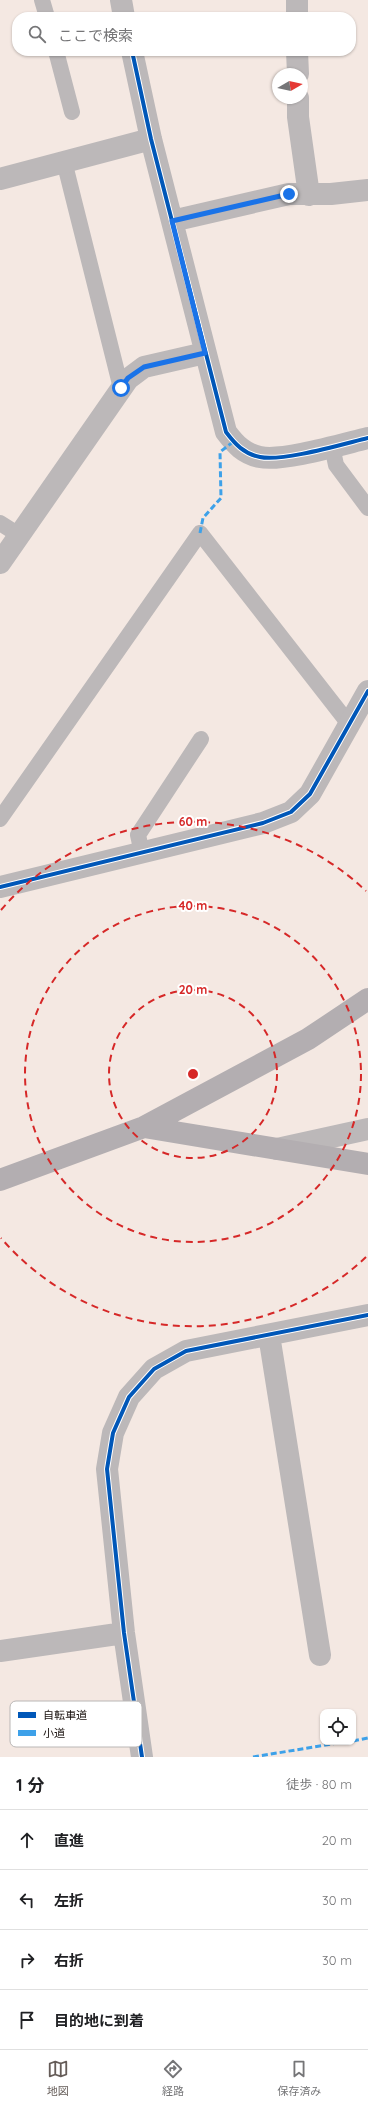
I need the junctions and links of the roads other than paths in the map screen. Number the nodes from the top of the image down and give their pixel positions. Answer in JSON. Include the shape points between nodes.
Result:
{"nodes":[{"id":1,"x":42,"y":0,"type":"edge"},
{"id":2,"x":121,"y":0,"type":"edge"},
{"id":3,"x":297,"y":0,"type":"edge"},
{"id":4,"x":46,"y":12,"type":"edge"},
{"id":5,"x":123,"y":12,"type":"edge"},
{"id":6,"x":297,"y":12,"type":"edge"},
{"id":7,"x":57,"y":56,"type":"edge"},
{"id":8,"x":133,"y":56,"type":"edge"},
{"id":9,"x":298,"y":56,"type":"edge"},
{"id":10,"x":298,"y":68,"type":"edge"},
{"id":11,"x":298,"y":104,"type":"edge"},
{"id":12,"x":72,"y":112,"type":"dead end"},
{"id":13,"x":151,"y":139,"type":"junction"},
{"id":14,"x":64,"y":162,"type":"junction"},
{"id":15,"x":0,"y":178,"type":"edge"},
{"id":16,"x":368,"y":190,"type":"edge"},
{"id":17,"x":309,"y":195,"type":"junction"},
{"id":18,"x":172,"y":221,"type":"junction"},
{"id":19,"x":205,"y":353,"type":"junction"},
{"id":20,"x":121,"y":388,"type":"junction"},
{"id":21,"x":368,"y":438,"type":"edge"},
{"id":22,"x":332,"y":446,"type":"junction"},
{"id":23,"x":368,"y":508,"type":"edge"},
{"id":24,"x":0,"y":523,"type":"edge"},
{"id":25,"x":19,"y":535,"type":"junction"},
{"id":26,"x":0,"y":563,"type":"edge"},
{"id":27,"x":368,"y":691,"type":"edge"},
{"id":28,"x":349,"y":724,"type":"junction"},
{"id":29,"x":201,"y":739,"type":"dead end"},
{"id":30,"x":0,"y":819,"type":"edge"},
{"id":31,"x":142,"y":853,"type":"junction"},
{"id":32,"x":0,"y":888,"type":"edge"},
{"id":33,"x":368,"y":1000,"type":"edge"},
{"id":34,"x":144,"y":1127,"type":"junction"},
{"id":35,"x":368,"y":1130,"type":"edge"},
{"id":36,"x":273,"y":1150,"type":"junction"},
{"id":37,"x":368,"y":1164,"type":"edge"},
{"id":38,"x":0,"y":1180,"type":"edge"},
{"id":39,"x":368,"y":1315,"type":"edge"},
{"id":40,"x":269,"y":1335,"type":"junction"},
{"id":41,"x":124,"y":1633,"type":"junction"},
{"id":42,"x":0,"y":1651,"type":"edge"},
{"id":43,"x":320,"y":1655,"type":"dead end"},
{"id":44,"x":134,"y":1701,"type":"edge"},
{"id":45,"x":141,"y":1747,"type":"edge"},
{"id":46,"x":142,"y":1757,"type":"edge"}],
"edges":[{"from":1,"to":4,"type":"lane"},
{"from":2,"to":5,"type":"street"},
{"from":3,"to":6,"type":"street"},
{"from":7,"to":12,"type":"lane"},
{"from":8,"to":13,"type":"street"},
{"from":9,"to":10,"type":"street"},
{"from":11,"to":17,"type":"street"},
{"from":13,"to":14,"type":"street"},
{"from":13,"to":18,"type":"street"},
{"from":14,"to":15,"type":"street"},
{"from":14,"to":20,"type":"lane"},
{"from":16,"to":17,"type":"street"},
{"from":17,"to":18,"type":"street","via":[[289,194]]},
{"from":18,"to":19,"type":"street"},
{"from":19,"to":20,"type":"street","via":[[144,367],[128,378]]},
{"from":19,"to":22,"type":"street","via":[[226,432],[238,448],[259,457],[278,458]]},
{"from":20,"to":25,"type":"street"},
{"from":21,"to":22,"type":"street"},
{"from":22,"to":23,"type":"lane","via":[[336,465]]},
{"from":24,"to":25,"type":"lane"},
{"from":25,"to":26,"type":"street"},
{"from":27,"to":28,"type":"street"},
{"from":28,"to":30,"type":"lane","via":[[200,533]]},
{"from":28,"to":31,"type":"street","via":[[310,794],[291,812],[263,823]]},
{"from":29,"to":31,"type":"lane","via":[[138,835]]},
{"from":31,"to":32,"type":"street"},
{"from":33,"to":34,"type":"street","via":[[308,1039]]},
{"from":34,"to":36,"type":"street"},
{"from":34,"to":38,"type":"street"},
{"from":35,"to":36,"type":"street"},
{"from":36,"to":37,"type":"street"},
{"from":39,"to":40,"type":"street"},
{"from":40,"to":41,"type":"street","via":[[186,1351],[154,1369],[129,1397],[113,1433],[108,1469]]},
{"from":40,"to":43,"type":"street"},
{"from":41,"to":42,"type":"street"},
{"from":41,"to":44,"type":"street"},
{"from":45,"to":46,"type":"street"}]}
